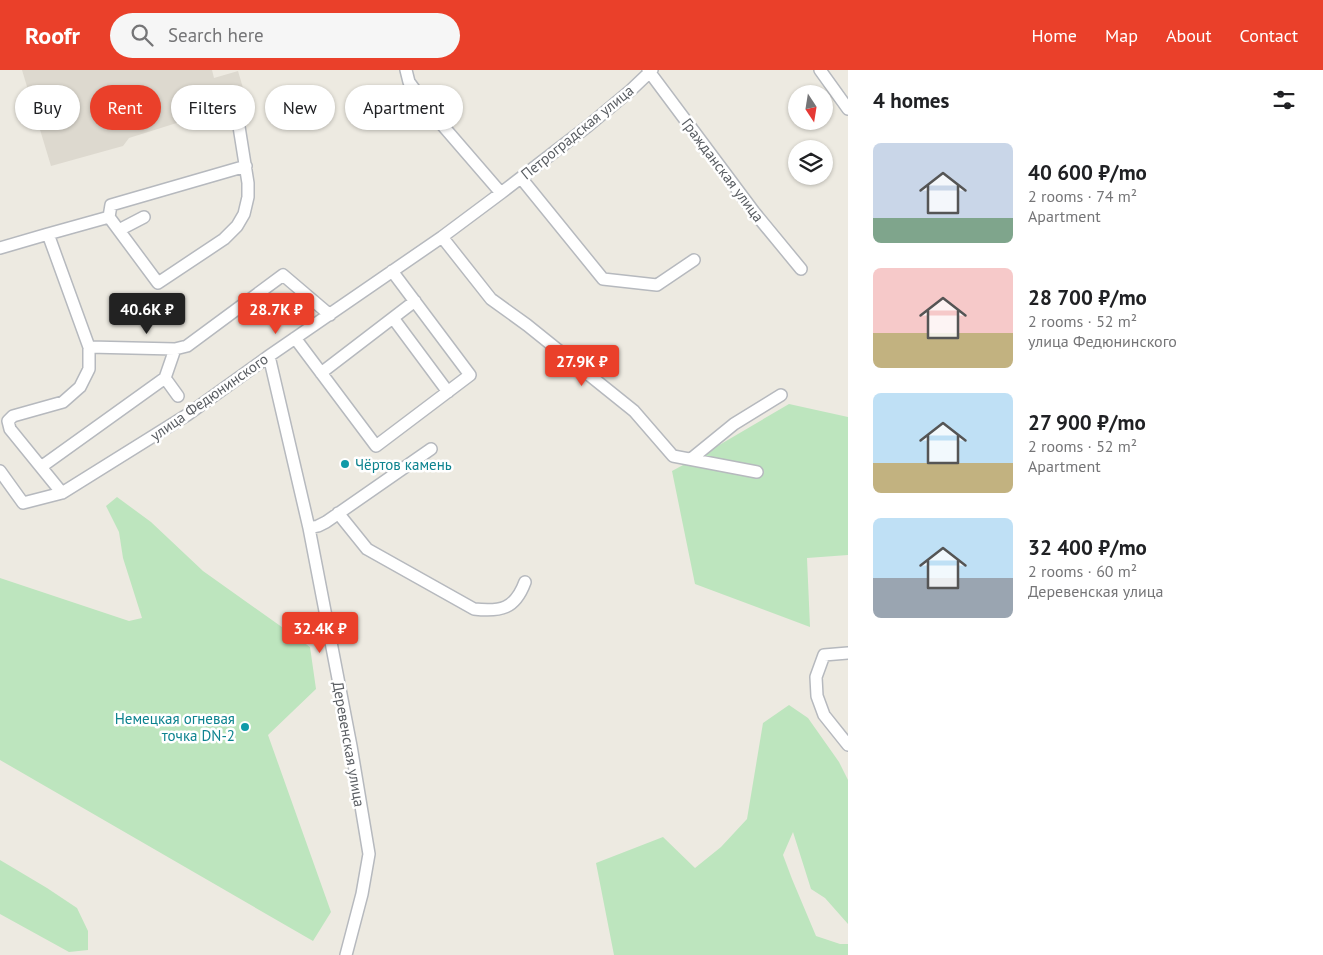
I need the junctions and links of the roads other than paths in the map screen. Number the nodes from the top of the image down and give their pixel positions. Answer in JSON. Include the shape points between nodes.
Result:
{"nodes":[{"id":1,"x":406,"y":70,"type":"edge"},
{"id":2,"x":820,"y":70,"type":"edge"},
{"id":3,"x":650,"y":71,"type":"edge"},
{"id":4,"x":847,"y":105,"type":"edge"},
{"id":5,"x":240,"y":130,"type":"edge"},
{"id":6,"x":246,"y":166,"type":"junction"},
{"id":7,"x":521,"y":178,"type":"junction"},
{"id":8,"x":501,"y":193,"type":"junction"},
{"id":9,"x":109,"y":216,"type":"junction"},
{"id":10,"x":144,"y":217,"type":"dead end"},
{"id":11,"x":119,"y":230,"type":"junction"},
{"id":12,"x":48,"y":234,"type":"junction"},
{"id":13,"x":442,"y":237,"type":"junction"},
{"id":14,"x":0,"y":248,"type":"edge"},
{"id":15,"x":694,"y":260,"type":"dead end"},
{"id":16,"x":801,"y":269,"type":"dead end"},
{"id":17,"x":392,"y":271,"type":"junction"},
{"id":18,"x":415,"y":301,"type":"junction"},
{"id":19,"x":330,"y":314,"type":"junction"},
{"id":20,"x":393,"y":318,"type":"junction"},
{"id":21,"x":295,"y":338,"type":"junction"},
{"id":22,"x":89,"y":347,"type":"junction"},
{"id":23,"x":175,"y":349,"type":"junction"},
{"id":24,"x":269,"y":356,"type":"junction"},
{"id":25,"x":321,"y":373,"type":"junction"},
{"id":26,"x":165,"y":378,"type":"junction"},
{"id":27,"x":448,"y":392,"type":"junction"},
{"id":28,"x":781,"y":395,"type":"dead end"},
{"id":29,"x":178,"y":396,"type":"dead end"},
{"id":30,"x":431,"y":449,"type":"dead end"},
{"id":31,"x":691,"y":459,"type":"junction"},
{"id":32,"x":41,"y":467,"type":"junction"},
{"id":33,"x":757,"y":472,"type":"dead end"},
{"id":34,"x":2,"y":478,"type":"edge"},
{"id":35,"x":62,"y":493,"type":"junction"},
{"id":36,"x":338,"y":513,"type":"junction"},
{"id":37,"x":309,"y":528,"type":"junction"},
{"id":38,"x":525,"y":582,"type":"dead end"},
{"id":39,"x":848,"y":653,"type":"edge"},
{"id":40,"x":848,"y":745,"type":"edge"},
{"id":41,"x":346,"y":955,"type":"edge"}],
"edges":[{"from":1,"to":8,"type":"street","via":[[409,82],[431,112]]},
{"from":2,"to":4,"type":"street"},
{"from":3,"to":7,"type":"street","name":"Петроградская улица","via":[[588,126]]},
{"from":3,"to":16,"type":"street","name":"Гражданская улица","via":[[754,212]]},
{"from":5,"to":6,"type":"street"},
{"from":6,"to":9,"type":"street","via":[[111,205]]},
{"from":6,"to":11,"type":"street","via":[[248,197],[237,226],[224,239],[158,283]]},
{"from":7,"to":8,"type":"street","name":"Петроградская улица"},
{"from":7,"to":15,"type":"street","via":[[603,279],[657,286]]},
{"from":8,"to":13,"type":"street","name":"улица Федюнинского"},
{"from":9,"to":11,"type":"street"},
{"from":9,"to":12,"type":"street"},
{"from":10,"to":11,"type":"street"},
{"from":12,"to":14,"type":"street"},
{"from":12,"to":22,"type":"street"},
{"from":13,"to":17,"type":"street","name":"улица Федюнинского"},
{"from":13,"to":31,"type":"street","via":[[491,299],[634,412],[673,456]]},
{"from":17,"to":18,"type":"street"},
{"from":17,"to":19,"type":"street","name":"улица Федюнинского"},
{"from":18,"to":20,"type":"street"},
{"from":18,"to":27,"type":"street","via":[[470,375]]},
{"from":19,"to":21,"type":"street","name":"улица Федюнинского"},
{"from":19,"to":23,"type":"street","via":[[283,275],[187,346]]},
{"from":20,"to":25,"type":"street"},
{"from":20,"to":27,"type":"street"},
{"from":21,"to":24,"type":"street","name":"улица Федюнинского"},
{"from":21,"to":25,"type":"street"},
{"from":22,"to":23,"type":"street"},
{"from":22,"to":32,"type":"street","via":[[89,369],[80,387],[63,402],[13,416],[8,421],[10,429]]},
{"from":23,"to":26,"type":"street"},
{"from":24,"to":35,"type":"street","name":"улица Федюнинского","via":[[187,415]]},
{"from":24,"to":37,"type":"street","name":"Деревенская улица"},
{"from":25,"to":27,"type":"street","via":[[376,446]]},
{"from":26,"to":29,"type":"street"},
{"from":26,"to":32,"type":"street"},
{"from":28,"to":31,"type":"street","via":[[734,424]]},
{"from":30,"to":36,"type":"street"},
{"from":31,"to":33,"type":"street"},
{"from":32,"to":35,"type":"street"},
{"from":34,"to":35,"type":"street","name":"улица Федюнинского","via":[[23,503]]},
{"from":36,"to":37,"type":"street"},
{"from":36,"to":38,"type":"street","via":[[367,548],[474,609],[491,611],[506,606],[520,595]]},
{"from":37,"to":41,"type":"street","name":"Деревенская улица","via":[[369,854]]},
{"from":39,"to":40,"type":"street","via":[[824,655],[816,678],[817,696],[824,715]]}]}
